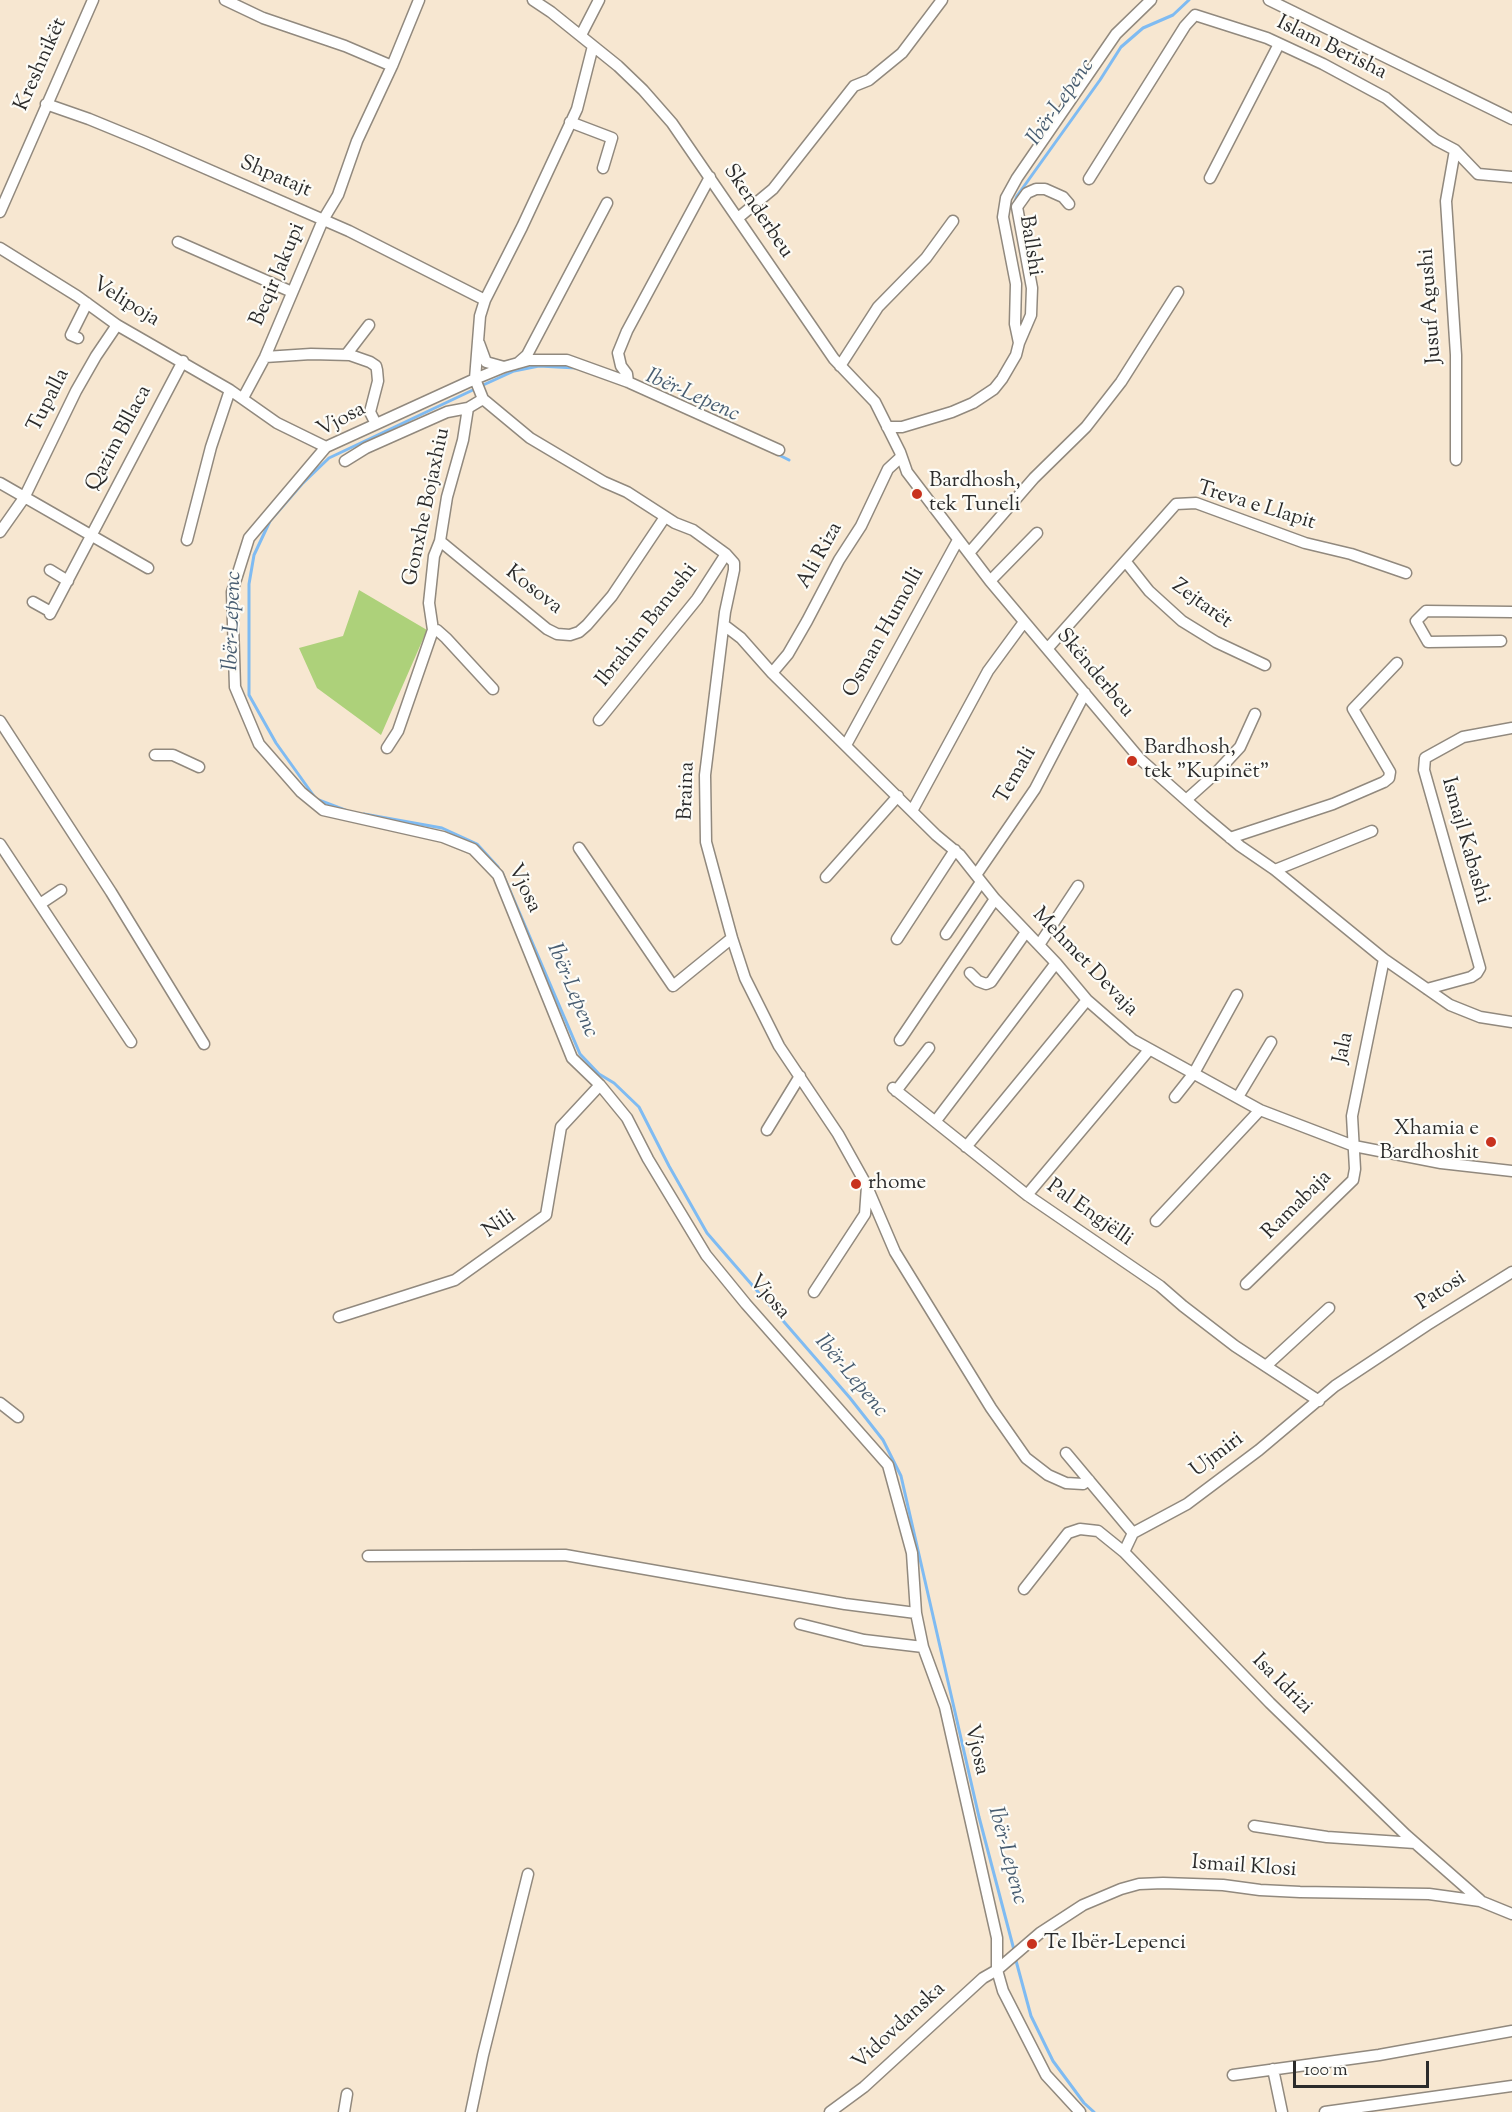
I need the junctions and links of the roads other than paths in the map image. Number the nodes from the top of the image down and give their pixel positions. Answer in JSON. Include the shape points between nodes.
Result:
{"nodes":[{"id":1,"x":93,"y":0,"type":"edge"},
{"id":2,"x":225,"y":0,"type":"edge"},
{"id":3,"x":419,"y":0,"type":"edge"},
{"id":4,"x":532,"y":0,"type":"edge"},
{"id":5,"x":599,"y":0,"type":"edge"},
{"id":6,"x":942,"y":0,"type":"edge"},
{"id":7,"x":1151,"y":0,"type":"edge"},
{"id":8,"x":1269,"y":0,"type":"edge"},
{"id":9,"x":581,"y":35,"type":"junction"},
{"id":10,"x":1279,"y":44,"type":"junction"},
{"id":11,"x":593,"y":46,"type":"junction"},
{"id":12,"x":392,"y":66,"type":"junction"},
{"id":13,"x":46,"y":104,"type":"junction"},
{"id":14,"x":1512,"y":119,"type":"edge"},
{"id":15,"x":570,"y":122,"type":"junction"},
{"id":16,"x":1455,"y":150,"type":"junction"},
{"id":17,"x":603,"y":168,"type":"dead end"},
{"id":18,"x":710,"y":177,"type":"junction"},
{"id":19,"x":1512,"y":177,"type":"edge"},
{"id":20,"x":1210,"y":178,"type":"dead end"},
{"id":21,"x":1089,"y":179,"type":"dead end"},
{"id":22,"x":607,"y":203,"type":"dead end"},
{"id":23,"x":1069,"y":204,"type":"dead end"},
{"id":24,"x":0,"y":212,"type":"edge"},
{"id":25,"x":738,"y":218,"type":"junction"},
{"id":26,"x":323,"y":220,"type":"junction"},
{"id":27,"x":953,"y":221,"type":"dead end"},
{"id":28,"x":178,"y":242,"type":"dead end"},
{"id":29,"x":0,"y":248,"type":"edge"},
{"id":30,"x":292,"y":292,"type":"junction"},
{"id":31,"x":1178,"y":292,"type":"dead end"},
{"id":32,"x":484,"y":300,"type":"junction"},
{"id":33,"x":87,"y":303,"type":"junction"},
{"id":34,"x":117,"y":325,"type":"junction"},
{"id":35,"x":369,"y":325,"type":"dead end"},
{"id":36,"x":78,"y":338,"type":"dead end"},
{"id":37,"x":478,"y":340,"type":"junction"},
{"id":38,"x":1019,"y":343,"type":"junction"},
{"id":39,"x":346,"y":355,"type":"junction"},
{"id":40,"x":265,"y":357,"type":"junction"},
{"id":41,"x":183,"y":361,"type":"junction"},
{"id":42,"x":518,"y":363,"type":"junction"},
{"id":43,"x":837,"y":363,"type":"junction"},
{"id":44,"x":504,"y":367,"type":"junction"},
{"id":45,"x":475,"y":379,"type":"junction"},
{"id":46,"x":628,"y":382,"type":"junction"},
{"id":47,"x":230,"y":390,"type":"junction"},
{"id":48,"x":483,"y":396,"type":"junction"},
{"id":49,"x":243,"y":398,"type":"junction"},
{"id":50,"x":468,"y":408,"type":"junction"},
{"id":51,"x":376,"y":424,"type":"junction"},
{"id":52,"x":889,"y":429,"type":"junction"},
{"id":53,"x":326,"y":447,"type":"junction"},
{"id":54,"x":779,"y":450,"type":"dead end"},
{"id":55,"x":901,"y":454,"type":"junction"},
{"id":56,"x":1455,"y":460,"type":"dead end"},
{"id":57,"x":345,"y":461,"type":"dead end"},
{"id":58,"x":0,"y":483,"type":"edge"},
{"id":59,"x":24,"y":498,"type":"junction"},
{"id":60,"x":665,"y":517,"type":"junction"},
{"id":61,"x":0,"y":532,"type":"edge"},
{"id":62,"x":1037,"y":533,"type":"dead end"},
{"id":63,"x":92,"y":536,"type":"junction"},
{"id":64,"x":187,"y":540,"type":"dead end"},
{"id":65,"x":958,"y":540,"type":"junction"},
{"id":66,"x":440,"y":541,"type":"junction"},
{"id":67,"x":969,"y":553,"type":"junction"},
{"id":68,"x":726,"y":554,"type":"junction"},
{"id":69,"x":1126,"y":562,"type":"junction"},
{"id":70,"x":148,"y":568,"type":"dead end"},
{"id":71,"x":50,"y":570,"type":"dead end"},
{"id":72,"x":1406,"y":573,"type":"dead end"},
{"id":73,"x":68,"y":581,"type":"junction"},
{"id":74,"x":990,"y":581,"type":"junction"},
{"id":75,"x":33,"y":602,"type":"dead end"},
{"id":76,"x":1512,"y":612,"type":"edge"},
{"id":77,"x":1024,"y":622,"type":"junction"},
{"id":78,"x":724,"y":625,"type":"junction"},
{"id":79,"x":434,"y":630,"type":"junction"},
{"id":80,"x":1501,"y":641,"type":"dead end"},
{"id":81,"x":1048,"y":648,"type":"junction"},
{"id":82,"x":1397,"y":663,"type":"dead end"},
{"id":83,"x":1265,"y":664,"type":"dead end"},
{"id":84,"x":772,"y":673,"type":"junction"},
{"id":85,"x":493,"y":689,"type":"dead end"},
{"id":86,"x":1085,"y":693,"type":"junction"},
{"id":87,"x":1256,"y":714,"type":"dead end"},
{"id":88,"x":599,"y":720,"type":"dead end"},
{"id":89,"x":0,"y":721,"type":"edge"},
{"id":90,"x":1512,"y":728,"type":"edge"},
{"id":91,"x":846,"y":745,"type":"junction"},
{"id":92,"x":387,"y":748,"type":"dead end"},
{"id":93,"x":155,"y":755,"type":"dead end"},
{"id":94,"x":199,"y":767,"type":"dead end"},
{"id":95,"x":898,"y":796,"type":"junction"},
{"id":96,"x":1186,"y":800,"type":"junction"},
{"id":97,"x":912,"y":811,"type":"junction"},
{"id":98,"x":1372,"y":831,"type":"dead end"},
{"id":99,"x":1230,"y":838,"type":"junction"},
{"id":100,"x":0,"y":844,"type":"edge"},
{"id":101,"x":579,"y":848,"type":"dead end"},
{"id":102,"x":955,"y":850,"type":"junction"},
{"id":103,"x":1275,"y":870,"type":"junction"},
{"id":104,"x":826,"y":877,"type":"dead end"},
{"id":105,"x":979,"y":878,"type":"junction"},
{"id":106,"x":1078,"y":886,"type":"dead end"},
{"id":107,"x":61,"y":890,"type":"dead end"},
{"id":108,"x":995,"y":899,"type":"junction"},
{"id":109,"x":40,"y":904,"type":"junction"},
{"id":110,"x":1026,"y":932,"type":"junction"},
{"id":111,"x":946,"y":934,"type":"dead end"},
{"id":112,"x":732,"y":938,"type":"junction"},
{"id":113,"x":897,"y":939,"type":"dead end"},
{"id":114,"x":1039,"y":945,"type":"junction"},
{"id":115,"x":1384,"y":959,"type":"junction"},
{"id":116,"x":1056,"y":963,"type":"junction"},
{"id":117,"x":970,"y":973,"type":"dead end"},
{"id":118,"x":1427,"y":989,"type":"junction"},
{"id":119,"x":1237,"y":995,"type":"dead end"},
{"id":120,"x":1087,"y":1000,"type":"junction"},
{"id":121,"x":1512,"y":1022,"type":"edge"},
{"id":122,"x":900,"y":1040,"type":"dead end"},
{"id":123,"x":131,"y":1042,"type":"dead end"},
{"id":124,"x":1271,"y":1042,"type":"dead end"},
{"id":125,"x":204,"y":1044,"type":"dead end"},
{"id":126,"x":929,"y":1048,"type":"dead end"},
{"id":127,"x":1149,"y":1050,"type":"junction"},
{"id":128,"x":1194,"y":1073,"type":"junction"},
{"id":129,"x":800,"y":1076,"type":"junction"},
{"id":130,"x":600,"y":1085,"type":"junction"},
{"id":131,"x":1175,"y":1097,"type":"dead end"},
{"id":132,"x":1238,"y":1097,"type":"junction"},
{"id":133,"x":1260,"y":1110,"type":"junction"},
{"id":134,"x":938,"y":1118,"type":"dead end"},
{"id":135,"x":767,"y":1130,"type":"dead end"},
{"id":136,"x":1354,"y":1146,"type":"junction"},
{"id":137,"x":966,"y":1147,"type":"junction"},
{"id":138,"x":1512,"y":1171,"type":"edge"},
{"id":139,"x":867,"y":1186,"type":"junction"},
{"id":140,"x":1027,"y":1195,"type":"junction"},
{"id":141,"x":1156,"y":1221,"type":"dead end"},
{"id":142,"x":1512,"y":1272,"type":"edge"},
{"id":143,"x":1246,"y":1284,"type":"dead end"},
{"id":144,"x":814,"y":1292,"type":"dead end"},
{"id":145,"x":1329,"y":1308,"type":"dead end"},
{"id":146,"x":339,"y":1317,"type":"dead end"},
{"id":147,"x":1267,"y":1365,"type":"junction"},
{"id":148,"x":1319,"y":1401,"type":"junction"},
{"id":149,"x":0,"y":1403,"type":"edge"},
{"id":150,"x":18,"y":1418,"type":"dead end"},
{"id":151,"x":1066,"y":1453,"type":"dead end"},
{"id":152,"x":1089,"y":1480,"type":"junction"},
{"id":153,"x":1133,"y":1533,"type":"junction"},
{"id":154,"x":1124,"y":1552,"type":"junction"},
{"id":155,"x":368,"y":1556,"type":"dead end"},
{"id":156,"x":1024,"y":1589,"type":"dead end"},
{"id":157,"x":916,"y":1613,"type":"junction"},
{"id":158,"x":800,"y":1624,"type":"dead end"},
{"id":159,"x":923,"y":1647,"type":"junction"},
{"id":160,"x":1254,"y":1826,"type":"dead end"},
{"id":161,"x":1415,"y":1843,"type":"junction"},
{"id":162,"x":528,"y":1874,"type":"dead end"},
{"id":163,"x":1480,"y":1901,"type":"junction"},
{"id":164,"x":1512,"y":1914,"type":"edge"},
{"id":165,"x":997,"y":1970,"type":"junction"},
{"id":166,"x":1512,"y":2031,"type":"edge"},
{"id":167,"x":1273,"y":2069,"type":"junction"},
{"id":168,"x":1233,"y":2075,"type":"dead end"},
{"id":169,"x":1512,"y":2086,"type":"edge"},
{"id":170,"x":347,"y":2094,"type":"dead end"},
{"id":171,"x":344,"y":2112,"type":"edge"},
{"id":172,"x":471,"y":2112,"type":"edge"},
{"id":173,"x":830,"y":2112,"type":"edge"},
{"id":174,"x":1080,"y":2112,"type":"edge"},
{"id":175,"x":1282,"y":2112,"type":"edge"},
{"id":176,"x":1324,"y":2112,"type":"edge"}],
"edges":[{"from":1,"to":13,"type":"street","name":"Kreshnikët"},
{"from":2,"to":12,"type":"street"},
{"from":3,"to":12,"type":"street","name":"Beqir Jakupi"},
{"from":4,"to":9,"type":"street"},
{"from":5,"to":9,"type":"street"},
{"from":6,"to":25,"type":"street","via":[[902,53],[869,80],[854,86],[773,189]]},
{"from":7,"to":38,"type":"street","name":"Ballshi","via":[[1116,34],[1006,198],[1003,218],[1016,284],[1015,324]]},
{"from":8,"to":14,"type":"street"},
{"from":9,"to":11,"type":"street"},
{"from":10,"to":16,"type":"street","name":"Islam Berisha","via":[[1386,98],[1436,140]]},
{"from":10,"to":20,"type":"street"},
{"from":10,"to":21,"type":"street","name":"Islam Berisha","via":[[1195,15]]},
{"from":11,"to":15,"type":"street"},
{"from":11,"to":18,"type":"street","name":"Skenderbeu","via":[[643,90]]},
{"from":12,"to":26,"type":"street","name":"Beqir Jakupi","via":[[357,141],[338,195]]},
{"from":13,"to":24,"type":"street","name":"Kreshnikët"},
{"from":13,"to":26,"type":"street","name":"Shpatajt"},
{"from":15,"to":17,"type":"street","via":[[612,138]]},
{"from":15,"to":32,"type":"street"},
{"from":16,"to":19,"type":"street","name":"Islam Berisha","via":[[1478,174]]},
{"from":16,"to":56,"type":"street","name":"Jusuf Agushi","via":[[1446,201],[1456,355]]},
{"from":18,"to":25,"type":"street","name":"Skenderbeu"},
{"from":18,"to":46,"type":"street","via":[[618,353]]},
{"from":22,"to":42,"type":"street","via":[[527,355]]},
{"from":23,"to":38,"type":"street","via":[[1063,197],[1036,189],[1017,207],[1032,288],[1031,315]]},
{"from":25,"to":43,"type":"street","name":"Skenderbeu"},
{"from":26,"to":30,"type":"street","name":"Beqir Jakupi"},
{"from":26,"to":32,"type":"street","name":"Shpatajt"},
{"from":27,"to":43,"type":"street"},
{"from":28,"to":30,"type":"street"},
{"from":29,"to":33,"type":"street","name":"Velipoja"},
{"from":30,"to":40,"type":"street","name":"Beqir Jakupi"},
{"from":31,"to":67,"type":"street","via":[[1121,382],[1086,427],[1034,478]]},
{"from":32,"to":37,"type":"street"},
{"from":33,"to":34,"type":"street","name":"Velipoja"},
{"from":33,"to":36,"type":"street","via":[[72,335]]},
{"from":34,"to":41,"type":"street","name":"Velipoja"},
{"from":34,"to":59,"type":"street","name":"Tupalla","via":[[76,391]]},
{"from":35,"to":39,"type":"street"},
{"from":37,"to":44,"type":"street","via":[[486,362]]},
{"from":37,"to":45,"type":"street"},
{"from":38,"to":52,"type":"street","via":[[1002,379],[973,403]]},
{"from":39,"to":40,"type":"street"},
{"from":39,"to":51,"type":"street","via":[[376,366],[378,381],[370,412]]},
{"from":40,"to":49,"type":"street","name":"Beqir Jakupi"},
{"from":41,"to":47,"type":"street","name":"Velipoja"},
{"from":41,"to":63,"type":"street","name":"Qazim Bllaca"},
{"from":42,"to":44,"type":"street","name":"Vjosa"},
{"from":42,"to":46,"type":"street","name":"Vjosa","via":[[567,360]]},
{"from":43,"to":52,"type":"street","name":"Skënderbeu","via":[[875,402]]},
{"from":44,"to":45,"type":"street","name":"Vjosa"},
{"from":45,"to":48,"type":"street"},
{"from":45,"to":51,"type":"street","name":"Vjosa"},
{"from":46,"to":54,"type":"street","name":"Vjosa"},
{"from":47,"to":49,"type":"street","name":"Velipoja"},
{"from":47,"to":64,"type":"street"},
{"from":48,"to":50,"type":"street","name":"Gonxhe Bojaxhiu"},
{"from":48,"to":60,"type":"street","via":[[530,438]]},
{"from":49,"to":53,"type":"street","name":"Velipoja","via":[[277,423]]},
{"from":50,"to":57,"type":"street","name":"Gonxhe Bojaxhiu","via":[[447,412]]},
{"from":50,"to":66,"type":"street","name":"Gonxhe Bojaxhiu"},
{"from":51,"to":53,"type":"street","name":"Vjosa"},
{"from":52,"to":55,"type":"street","name":"Skënderbeu"},
{"from":53,"to":130,"type":"street","name":"Vjosa","via":[[249,537],[232,592],[235,687],[259,744],[301,792],[323,810],[443,837],[474,849],[498,875],[572,1058]]},
{"from":55,"to":65,"type":"street","name":"Skënderbeu","via":[[907,472]]},
{"from":55,"to":84,"type":"street","name":"Ali Riza","via":[[888,469],[861,526],[788,654]]},
{"from":58,"to":59,"type":"street"},
{"from":59,"to":61,"type":"street"},
{"from":59,"to":63,"type":"street"},
{"from":60,"to":66,"type":"street","name":"Kosova","via":[[612,596],[587,625],[570,635],[547,629]]},
{"from":60,"to":68,"type":"street","via":[[693,530]]},
{"from":62,"to":74,"type":"street"},
{"from":63,"to":70,"type":"street"},
{"from":63,"to":73,"type":"street","name":"Qazim Bllaca"},
{"from":65,"to":67,"type":"street","name":"Skënderbeu"},
{"from":65,"to":91,"type":"street","name":"Osman Humolli"},
{"from":66,"to":79,"type":"street","name":"Gonxhe Bojaxhiu","via":[[430,583]]},
{"from":67,"to":74,"type":"street","name":"Skënderbeu"},
{"from":68,"to":78,"type":"street","name":"Braina","via":[[734,563],[734,570]]},
{"from":68,"to":88,"type":"street","name":"Ibrahim Banushi","via":[[697,599]]},
{"from":69,"to":72,"type":"street","name":"Treva e Llapit","via":[[1176,504],[1196,504],[1305,543]]},
{"from":69,"to":81,"type":"street","name":"Treva e Llapit"},
{"from":69,"to":83,"type":"street","name":"Zejtarët","via":[[1149,591],[1182,621],[1216,642]]},
{"from":71,"to":73,"type":"street"},
{"from":73,"to":75,"type":"street","name":"Qazim Bllaca","via":[[51,613]]},
{"from":74,"to":77,"type":"street","name":"Skënderbeu"},
{"from":76,"to":80,"type":"street","via":[[1426,611],[1416,621],[1428,642]]},
{"from":77,"to":81,"type":"street","name":"Skënderbeu"},
{"from":77,"to":97,"type":"street","via":[[988,671]]},
{"from":78,"to":84,"type":"street","name":"Mehmet Devaja"},
{"from":78,"to":112,"type":"street","name":"Braina","via":[[705,775],[706,842]]},
{"from":79,"to":85,"type":"street"},
{"from":79,"to":92,"type":"street","name":"Gonxhe Bojaxhiu","via":[[398,731]]},
{"from":81,"to":86,"type":"street","name":"Skënderbeu"},
{"from":82,"to":99,"type":"street","via":[[1353,709],[1390,772],[1389,778],[1333,804]]},
{"from":84,"to":91,"type":"street","name":"Mehmet Devaja"},
{"from":86,"to":96,"type":"street","name":"Skënderbeu","via":[[1140,759]]},
{"from":86,"to":105,"type":"street","name":"Temali","via":[[1035,789]]},
{"from":87,"to":96,"type":"street","via":[[1240,747]]},
{"from":89,"to":125,"type":"street"},
{"from":90,"to":118,"type":"street","name":"Ismajl Kabashi","via":[[1463,737],[1425,758],[1424,770],[1480,968],[1471,977]]},
{"from":91,"to":95,"type":"street","name":"Mehmet Devaja"},
{"from":93,"to":94,"type":"street","via":[[173,755]]},
{"from":95,"to":97,"type":"street","name":"Mehmet Devaja"},
{"from":95,"to":104,"type":"street"},
{"from":96,"to":99,"type":"street","name":"Skënderbeu"},
{"from":97,"to":102,"type":"street","name":"Mehmet Devaja"},
{"from":98,"to":103,"type":"street"},
{"from":99,"to":103,"type":"street","name":"Skënderbeu"},
{"from":100,"to":109,"type":"street"},
{"from":101,"to":112,"type":"street","via":[[674,986]]},
{"from":102,"to":105,"type":"street","name":"Mehmet Devaja"},
{"from":102,"to":113,"type":"street"},
{"from":103,"to":115,"type":"street","name":"Skënderbeu"},
{"from":105,"to":108,"type":"street","name":"Mehmet Devaja"},
{"from":105,"to":111,"type":"street","name":"Temali"},
{"from":106,"to":114,"type":"street"},
{"from":107,"to":109,"type":"street"},
{"from":108,"to":110,"type":"street","name":"Mehmet Devaja"},
{"from":108,"to":122,"type":"street"},
{"from":109,"to":123,"type":"street"},
{"from":110,"to":114,"type":"street","name":"Mehmet Devaja"},
{"from":110,"to":117,"type":"street","via":[[991,982],[978,981]]},
{"from":112,"to":129,"type":"street","name":"Braina","via":[[745,978]]},
{"from":114,"to":116,"type":"street","name":"Mehmet Devaja"},
{"from":115,"to":118,"type":"street","name":"Skënderbeu"},
{"from":115,"to":136,"type":"street","name":"Jala","via":[[1352,1116]]},
{"from":116,"to":120,"type":"street","name":"Mehmet Devaja"},
{"from":116,"to":134,"type":"street"},
{"from":118,"to":121,"type":"street","name":"Skënderbeu","via":[[1450,1005],[1480,1017]]},
{"from":119,"to":128,"type":"street"},
{"from":120,"to":127,"type":"street","name":"Mehmet Devaja"},
{"from":120,"to":137,"type":"street"},
{"from":124,"to":132,"type":"street"},
{"from":126,"to":137,"type":"street","name":"Pal Engjëlli","via":[[895,1090]]},
{"from":127,"to":128,"type":"street","name":"Mehmet Devaja"},
{"from":127,"to":140,"type":"street"},
{"from":128,"to":131,"type":"street"},
{"from":128,"to":132,"type":"street","name":"Mehmet Devaja"},
{"from":129,"to":135,"type":"street"},
{"from":129,"to":139,"type":"street","name":"Braina"},
{"from":130,"to":146,"type":"street","name":"Nili","via":[[561,1127],[546,1215],[455,1280]]},
{"from":130,"to":157,"type":"street","name":"Vjosa","via":[[627,1118],[706,1255],[888,1464],[912,1553]]},
{"from":132,"to":133,"type":"street","name":"Mehmet Devaja"},
{"from":133,"to":136,"type":"street","name":"Mehmet Devaja"},
{"from":133,"to":141,"type":"street"},
{"from":136,"to":138,"type":"street","name":"Mehmet Devaja","via":[[1441,1163]]},
{"from":136,"to":143,"type":"street","name":"Ramabaja","via":[[1353,1180]]},
{"from":137,"to":140,"type":"street","name":"Pal Engjëlli"},
{"from":139,"to":144,"type":"street","via":[[865,1214]]},
{"from":139,"to":152,"type":"street","name":"Braina","via":[[895,1252],[1026,1458],[1066,1483],[1083,1484]]},
{"from":140,"to":147,"type":"street","name":"Pal Engjëlli"},
{"from":142,"to":148,"type":"street","name":"Patosi","via":[[1394,1346]]},
{"from":145,"to":147,"type":"street"},
{"from":147,"to":148,"type":"street","name":"Pal Engjëlli"},
{"from":148,"to":153,"type":"street","name":"Ujmiri","via":[[1187,1504]]},
{"from":149,"to":150,"type":"street"},
{"from":151,"to":152,"type":"street"},
{"from":152,"to":153,"type":"street"},
{"from":153,"to":154,"type":"street"},
{"from":154,"to":156,"type":"street","via":[[1098,1532],[1080,1529],[1068,1533]]},
{"from":154,"to":161,"type":"street","name":"Isa Idrizi","via":[[1270,1703]]},
{"from":155,"to":157,"type":"street","via":[[565,1555]]},
{"from":157,"to":159,"type":"street","name":"Vjosa"},
{"from":158,"to":159,"type":"street","via":[[864,1640]]},
{"from":159,"to":165,"type":"street","name":"Vjosa","via":[[947,1718],[997,1938]]},
{"from":160,"to":161,"type":"street","via":[[1327,1837]]},
{"from":161,"to":163,"type":"street","name":"Isa Idrizi"},
{"from":162,"to":172,"type":"street"},
{"from":163,"to":164,"type":"street","name":"Ismail Klosi"},
{"from":163,"to":165,"type":"street","name":"Ismail Klosi","via":[[1429,1894],[1139,1884],[1083,1905],[1040,1933]]},
{"from":165,"to":173,"type":"street","name":"Vidovdanska"},
{"from":165,"to":174,"type":"street","name":"Vjosa","via":[[1046,2075]]},
{"from":166,"to":167,"type":"street"},
{"from":167,"to":168,"type":"street"},
{"from":167,"to":175,"type":"street"},
{"from":169,"to":176,"type":"street"},
{"from":170,"to":171,"type":"street"}]}
